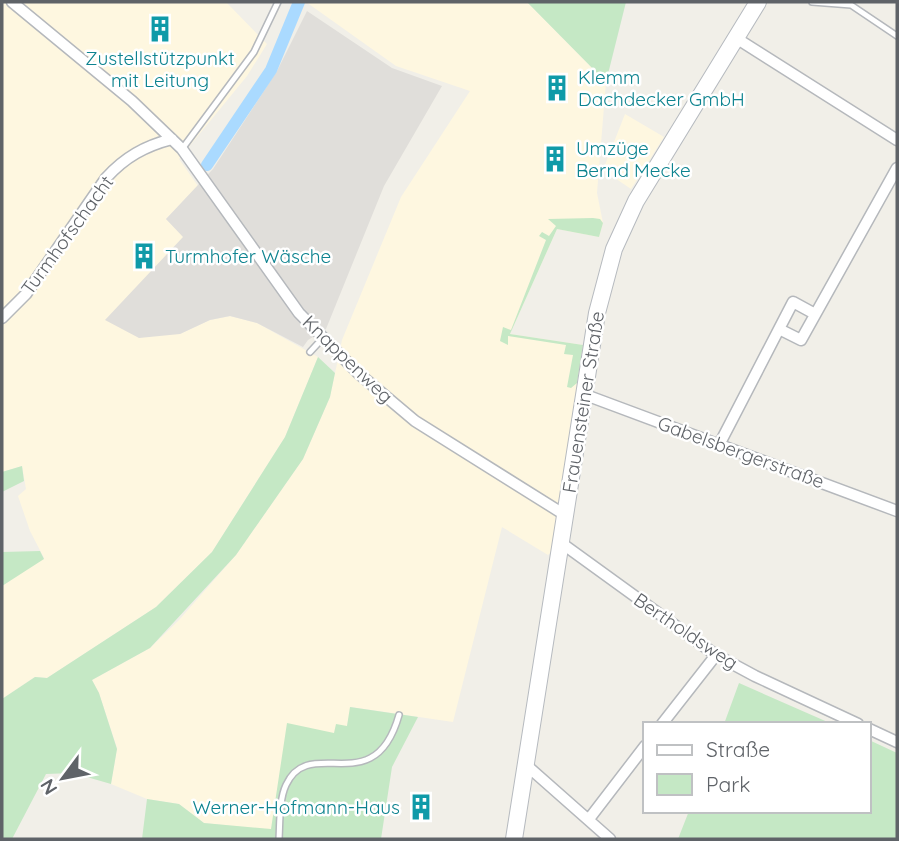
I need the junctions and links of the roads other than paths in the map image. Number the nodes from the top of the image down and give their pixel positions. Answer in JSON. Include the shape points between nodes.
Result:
{"nodes":[{"id":1,"x":12,"y":2,"type":"edge"},
{"id":2,"x":278,"y":2,"type":"edge"},
{"id":3,"x":758,"y":2,"type":"edge"},
{"id":4,"x":812,"y":2,"type":"edge"},
{"id":5,"x":852,"y":3,"type":"edge"},
{"id":6,"x":897,"y":36,"type":"edge"},
{"id":7,"x":736,"y":38,"type":"junction"},
{"id":8,"x":172,"y":139,"type":"junction"},
{"id":9,"x":897,"y":140,"type":"edge"},
{"id":10,"x":182,"y":149,"type":"junction"},
{"id":11,"x":897,"y":167,"type":"edge"},
{"id":12,"x":815,"y":314,"type":"junction"},
{"id":13,"x":2,"y":318,"type":"edge"},
{"id":14,"x":779,"y":329,"type":"junction"},
{"id":15,"x":322,"y":338,"type":"junction"},
{"id":16,"x":310,"y":352,"type":"dead end"},
{"id":17,"x":583,"y":394,"type":"junction"},
{"id":18,"x":719,"y":445,"type":"junction"},
{"id":19,"x":897,"y":512,"type":"edge"},
{"id":20,"x":565,"y":515,"type":"junction"},
{"id":21,"x":560,"y":542,"type":"junction"},
{"id":22,"x":716,"y":655,"type":"junction"},
{"id":23,"x":399,"y":715,"type":"dead end"},
{"id":24,"x":664,"y":722,"type":"edge"},
{"id":25,"x":854,"y":722,"type":"edge"},
{"id":26,"x":871,"y":730,"type":"edge"},
{"id":27,"x":897,"y":742,"type":"edge"},
{"id":28,"x":643,"y":749,"type":"edge"},
{"id":29,"x":525,"y":764,"type":"junction"},
{"id":30,"x":589,"y":819,"type":"junction"},
{"id":31,"x":279,"y":839,"type":"edge"},
{"id":32,"x":514,"y":839,"type":"edge"},
{"id":33,"x":610,"y":839,"type":"edge"}],
"edges":[{"from":1,"to":8,"type":"street","name":"Knappenweg"},
{"from":2,"to":10,"type":"lane","via":[[254,52]]},
{"from":3,"to":7,"type":"main road","name":"Frauensteiner Straße"},
{"from":4,"to":5,"type":"lane"},
{"from":5,"to":6,"type":"lane"},
{"from":7,"to":9,"type":"street"},
{"from":7,"to":17,"type":"main road","name":"Frauensteiner Straße","via":[[620,232],[597,313]]},
{"from":8,"to":10,"type":"street","name":"Knappenweg"},
{"from":8,"to":13,"type":"street","name":"Turmhofschacht","via":[[143,148],[106,178],[26,294]]},
{"from":10,"to":15,"type":"street","name":"Knappenweg"},
{"from":11,"to":12,"type":"street"},
{"from":12,"to":14,"type":"street","via":[[801,340]]},
{"from":12,"to":14,"type":"street","via":[[793,302]]},
{"from":14,"to":18,"type":"street"},
{"from":15,"to":16,"type":"lane"},
{"from":15,"to":20,"type":"street","name":"Knappenweg","via":[[415,421]]},
{"from":17,"to":18,"type":"street","name":"Gabelsbergerstraße"},
{"from":17,"to":20,"type":"main road","name":"Frauensteiner Straße"},
{"from":18,"to":19,"type":"street","name":"Gabelsbergerstraße"},
{"from":20,"to":21,"type":"main road","name":"Frauensteiner Straße"},
{"from":21,"to":22,"type":"street","name":"Bertholdsweg"},
{"from":21,"to":29,"type":"main road","name":"Frauensteiner Straße"},
{"from":22,"to":24,"type":"street"},
{"from":22,"to":25,"type":"street","name":"Bertholdsweg"},
{"from":23,"to":31,"type":"lane","via":[[389,742],[375,757],[364,762],[324,762],[297,771],[286,785]]},
{"from":26,"to":27,"type":"street"},
{"from":28,"to":30,"type":"street"},
{"from":29,"to":30,"type":"street"},
{"from":29,"to":32,"type":"main road","name":"Frauensteiner Straße"},
{"from":30,"to":33,"type":"street"}]}
